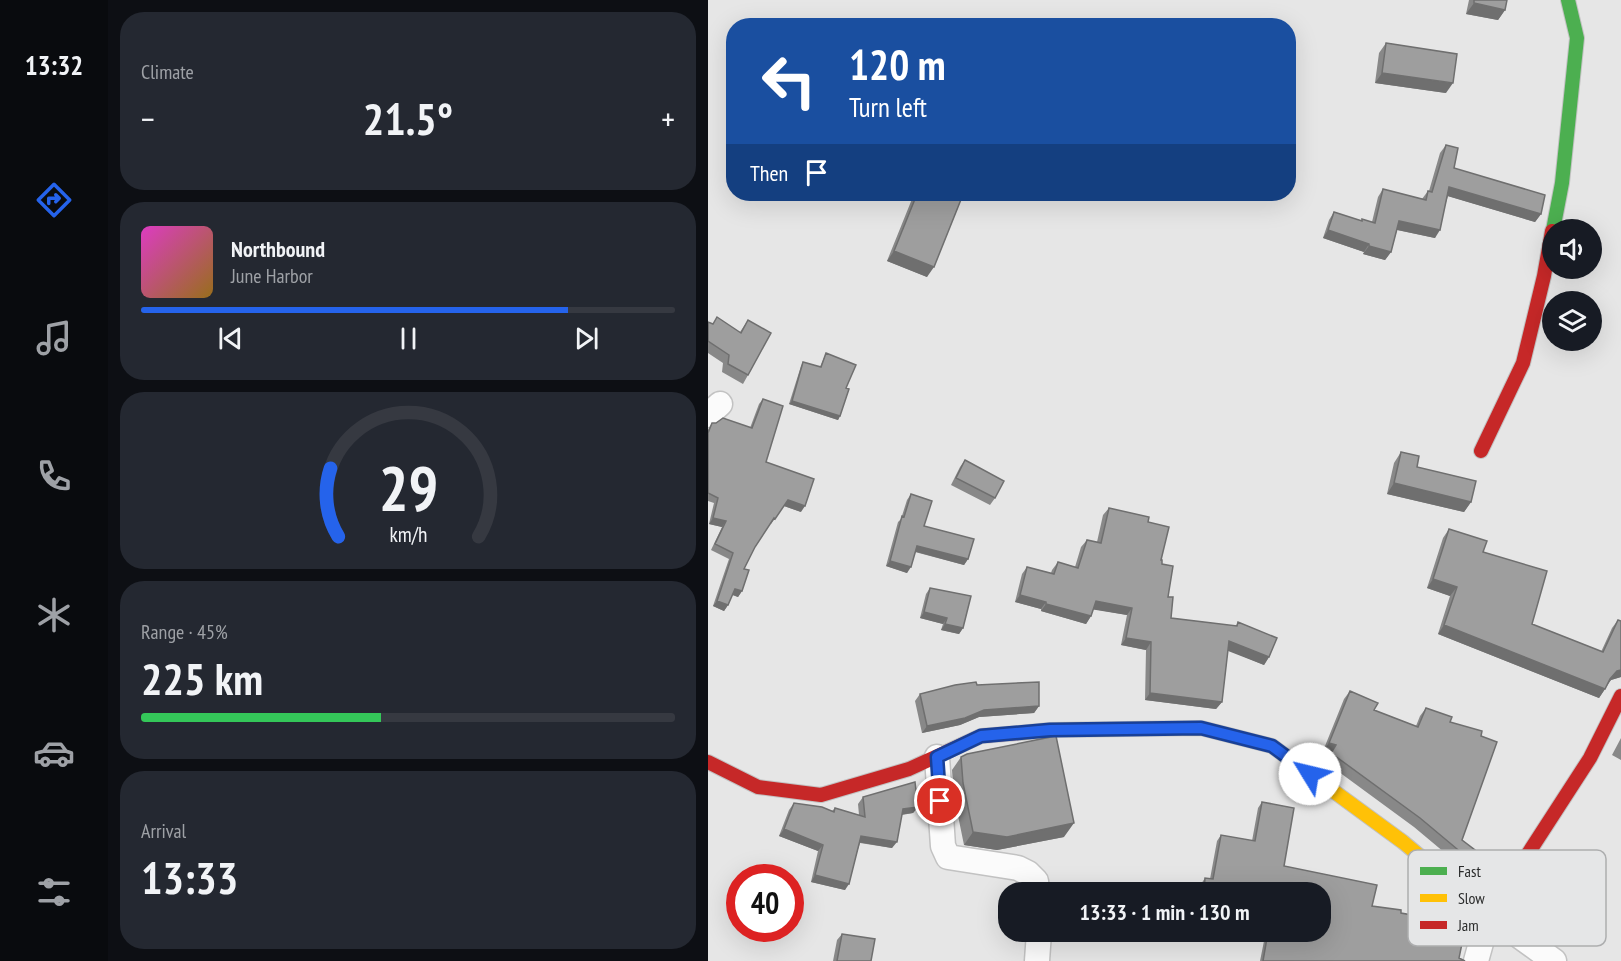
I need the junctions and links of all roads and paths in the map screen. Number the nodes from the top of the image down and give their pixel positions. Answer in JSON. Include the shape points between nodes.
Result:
{"nodes":[{"id":1,"x":1568,"y":0,"type":"edge"},
{"id":2,"x":1555,"y":219,"type":"edge"},
{"id":3,"x":1543,"y":279,"type":"edge"},
{"id":4,"x":1481,"y":451,"type":"dead end"},
{"id":5,"x":1621,"y":696,"type":"edge"},
{"id":6,"x":937,"y":757,"type":"junction"},
{"id":7,"x":708,"y":762,"type":"edge"},
{"id":8,"x":1413,"y":850,"type":"edge"},
{"id":9,"x":1530,"y":850,"type":"edge"},
{"id":10,"x":1036,"y":882,"type":"edge"},
{"id":11,"x":1038,"y":942,"type":"edge"},
{"id":12,"x":1480,"y":946,"type":"edge"},
{"id":13,"x":1533,"y":946,"type":"edge"},
{"id":14,"x":1037,"y":961,"type":"edge"},
{"id":15,"x":1476,"y":961,"type":"edge"},
{"id":16,"x":1554,"y":961,"type":"edge"}],
"edges":[{"from":1,"to":2,"type":"street","via":[[1576,38]]},
{"from":3,"to":4,"type":"street","via":[[1522,363]]},
{"from":5,"to":9,"type":"street","via":[[1590,758]]},
{"from":6,"to":7,"type":"street","via":[[821,795],[758,787]]},
{"from":6,"to":8,"type":"street","via":[[981,736],[1050,730],[1201,728],[1272,746]]},
{"from":6,"to":10,"type":"street","via":[[943,846],[948,857],[1018,868]]},
{"from":11,"to":14,"type":"street"},
{"from":12,"to":15,"type":"street"},
{"from":13,"to":16,"type":"street"}]}
